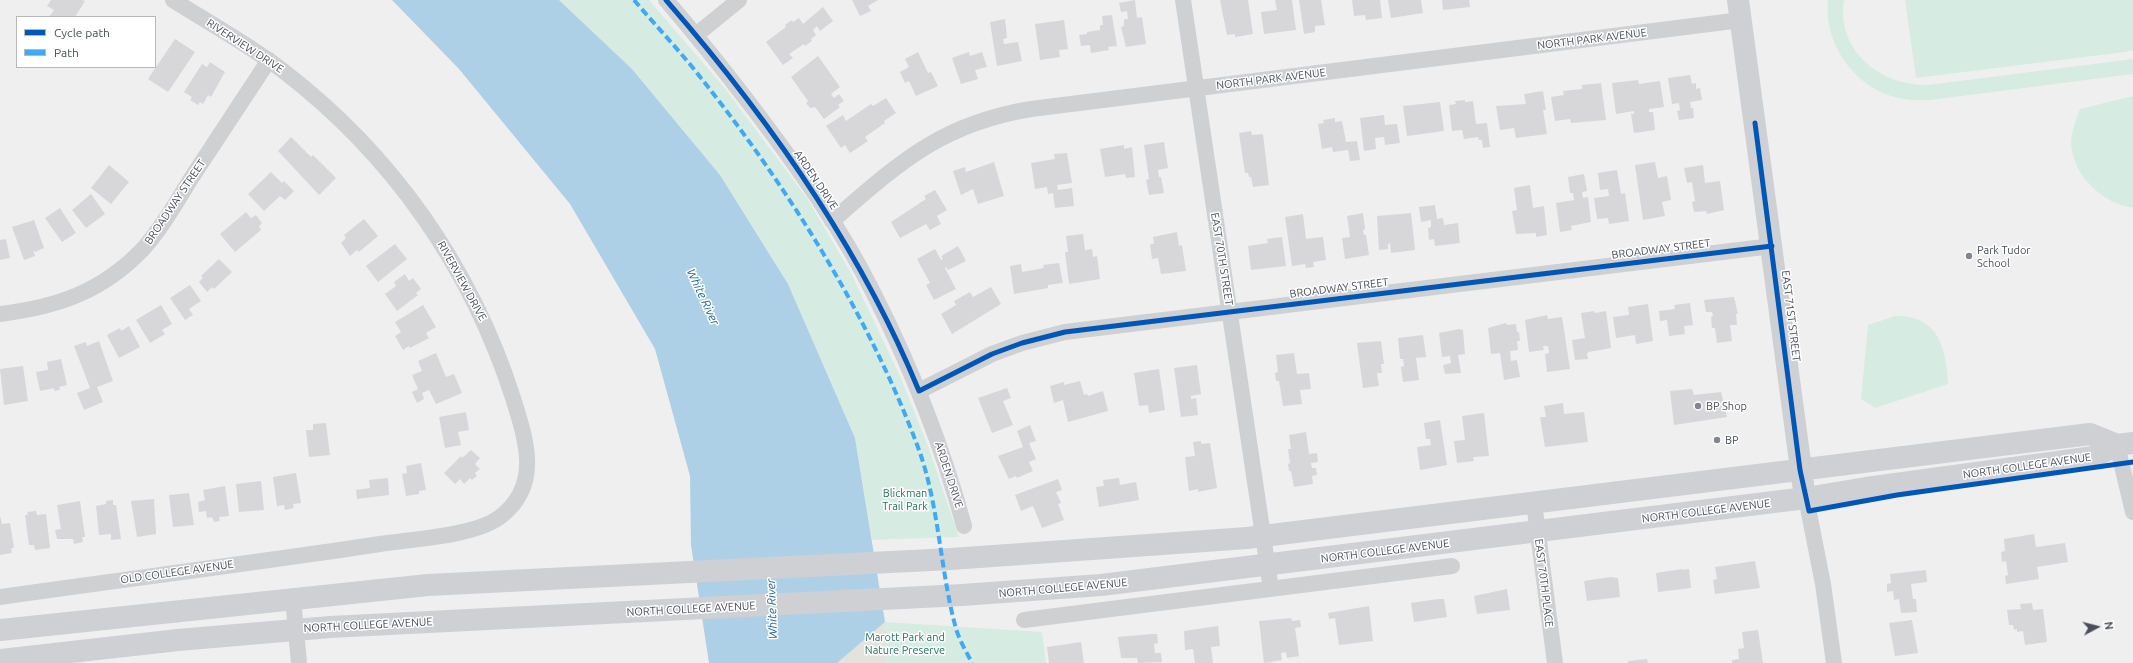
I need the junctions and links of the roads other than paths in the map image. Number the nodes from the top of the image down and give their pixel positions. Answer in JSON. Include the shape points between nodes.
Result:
{"nodes":[{"id":1,"x":173,"y":0,"type":"edge"},
{"id":2,"x":666,"y":0,"type":"edge"},
{"id":3,"x":739,"y":0,"type":"edge"},
{"id":4,"x":1183,"y":0,"type":"edge"},
{"id":5,"x":1740,"y":10,"type":"edge"},
{"id":6,"x":696,"y":35,"type":"junction"},
{"id":7,"x":269,"y":60,"type":"junction"},
{"id":8,"x":1196,"y":88,"type":"junction"},
{"id":9,"x":832,"y":221,"type":"junction"},
{"id":10,"x":1772,"y":246,"type":"junction"},
{"id":11,"x":1230,"y":312,"type":"junction"},
{"id":12,"x":0,"y":314,"type":"edge"},
{"id":13,"x":919,"y":391,"type":"junction"},
{"id":14,"x":2125,"y":444,"type":"edge"},
{"id":15,"x":1800,"y":470,"type":"junction"},
{"id":16,"x":1806,"y":498,"type":"junction"},
{"id":17,"x":1534,"y":503,"type":"junction"},
{"id":18,"x":2133,"y":512,"type":"edge"},
{"id":19,"x":964,"y":526,"type":"dead end"},
{"id":20,"x":1538,"y":532,"type":"junction"},
{"id":21,"x":1263,"y":536,"type":"junction"},
{"id":22,"x":354,"y":548,"type":"joint"},
{"id":23,"x":1268,"y":566,"type":"junction"},
{"id":24,"x":1452,"y":566,"type":"dead end"},
{"id":25,"x":1271,"y":589,"type":"junction"},
{"id":26,"x":0,"y":597,"type":"edge"},
{"id":27,"x":293,"y":599,"type":"junction"},
{"id":28,"x":1024,"y":620,"type":"dead end"},
{"id":29,"x":0,"y":630,"type":"edge"},
{"id":30,"x":296,"y":630,"type":"junction"},
{"id":31,"x":0,"y":660,"type":"edge"},
{"id":32,"x":299,"y":663,"type":"edge"},
{"id":33,"x":1555,"y":663,"type":"edge"},
{"id":34,"x":1834,"y":663,"type":"edge"}],
"edges":[{"from":1,"to":7,"type":"street","name":"RIVERVIEW DRIVE"},
{"from":2,"to":6,"type":"street","name":"ARDEN DRIVE"},
{"from":3,"to":6,"type":"street"},
{"from":4,"to":8,"type":"street","name":"EAST 70TH STREET"},
{"from":5,"to":8,"type":"street","name":"NORTH PARK AVENUE"},
{"from":5,"to":10,"type":"main road","name":"EAST 71ST STREET"},
{"from":6,"to":9,"type":"street","name":"ARDEN DRIVE","via":[[789,156]]},
{"from":7,"to":12,"type":"street","name":"BROADWAY STREET","via":[[164,222],[143,249],[110,277],[79,295],[40,308]]},
{"from":7,"to":22,"type":"street","name":"RIVERVIEW DRIVE","via":[[316,97],[371,149],[434,230],[484,320],[506,377],[526,446],[528,466],[522,492],[508,511],[499,518],[484,526],[467,530]]},
{"from":8,"to":9,"type":"street","name":"NORTH PARK AVENUE","via":[[1031,109],[973,123],[932,142],[906,158]]},
{"from":8,"to":11,"type":"street","name":"EAST 70TH STREET"},
{"from":9,"to":13,"type":"street","name":"ARDEN DRIVE","via":[[873,291]]},
{"from":10,"to":11,"type":"street","name":"BROADWAY STREET"},
{"from":10,"to":15,"type":"main road","name":"EAST 71ST STREET"},
{"from":11,"to":13,"type":"street","name":"BROADWAY STREET","via":[[1065,332],[1044,337],[985,356]]},
{"from":11,"to":21,"type":"street","name":"EAST 70TH STREET"},
{"from":13,"to":19,"type":"street","name":"ARDEN DRIVE","via":[[950,475]]},
{"from":14,"to":15,"type":"main road","name":"NORTH COLLEGE AVENUE","via":[[2090,434]]},
{"from":14,"to":16,"type":"main road","name":"NORTH COLLEGE AVENUE","via":[[2094,458]]},
{"from":14,"to":18,"type":"street"},
{"from":15,"to":16,"type":"main road","name":"EAST 71ST STREET"},
{"from":15,"to":17,"type":"main road","name":"NORTH COLLEGE AVENUE"},
{"from":16,"to":20,"type":"main road","name":"NORTH COLLEGE AVENUE"},
{"from":16,"to":34,"type":"street","name":"EAST 71ST STREET","via":[[1822,577]]},
{"from":17,"to":20,"type":"street","name":"EAST 70TH PLACE"},
{"from":17,"to":21,"type":"main road","name":"NORTH COLLEGE AVENUE"},
{"from":20,"to":23,"type":"main road","name":"NORTH COLLEGE AVENUE"},
{"from":20,"to":33,"type":"street","name":"EAST 70TH PLACE"},
{"from":21,"to":23,"type":"street","name":"EAST 70TH STREET"},
{"from":21,"to":27,"type":"main road","name":"NORTH COLLEGE AVENUE","via":[[952,559],[428,585]]},
{"from":22,"to":26,"type":"street","name":"OLD COLLEGE AVENUE"},
{"from":23,"to":25,"type":"street","name":"EAST 70TH STREET"},
{"from":23,"to":30,"type":"main road","name":"NORTH COLLEGE AVENUE","via":[[1101,585],[962,595]]},
{"from":24,"to":25,"type":"street"},
{"from":25,"to":28,"type":"street"},
{"from":27,"to":29,"type":"main road","name":"NORTH COLLEGE AVENUE"},
{"from":27,"to":30,"type":"street"},
{"from":30,"to":31,"type":"main road","name":"NORTH COLLEGE AVENUE"},
{"from":30,"to":32,"type":"street"}]}
